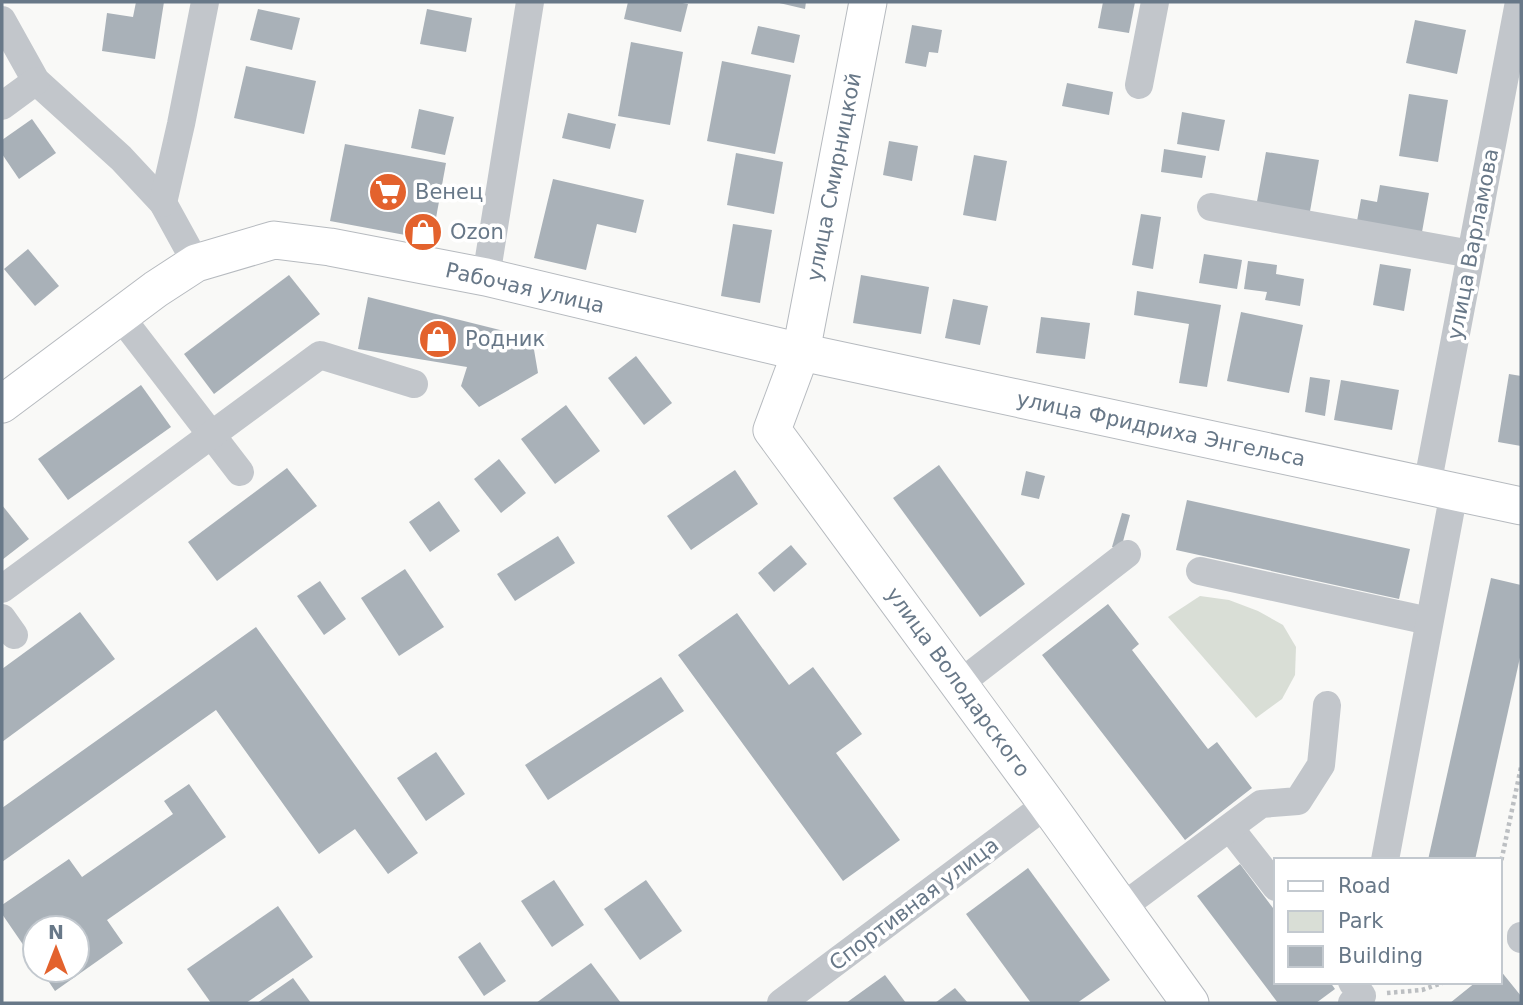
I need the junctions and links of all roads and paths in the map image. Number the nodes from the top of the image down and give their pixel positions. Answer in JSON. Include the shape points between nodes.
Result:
{"nodes":[{"id":1,"x":205,"y":2,"type":"edge"},
{"id":2,"x":530,"y":2,"type":"edge"},
{"id":3,"x":868,"y":2,"type":"edge"},
{"id":4,"x":1155,"y":2,"type":"edge"},
{"id":5,"x":1519,"y":2,"type":"edge"},
{"id":6,"x":2,"y":20,"type":"edge"},
{"id":7,"x":36,"y":81,"type":"junction"},
{"id":8,"x":1139,"y":85,"type":"dead end"},
{"id":9,"x":2,"y":106,"type":"edge"},
{"id":10,"x":163,"y":203,"type":"junction"},
{"id":11,"x":1211,"y":207,"type":"dead end"},
{"id":12,"x":1471,"y":254,"type":"junction"},
{"id":13,"x":196,"y":263,"type":"junction"},
{"id":14,"x":486,"y":277,"type":"junction"},
{"id":15,"x":120,"y":316,"type":"junction"},
{"id":16,"x":801,"y":352,"type":"junction"},
{"id":17,"x":414,"y":384,"type":"dead end"},
{"id":18,"x":2,"y":404,"type":"edge"},
{"id":19,"x":212,"y":435,"type":"junction"},
{"id":20,"x":240,"y":472,"type":"dead end"},
{"id":21,"x":1441,"y":489,"type":"junction"},
{"id":22,"x":1521,"y":506,"type":"edge"},
{"id":23,"x":1127,"y":554,"type":"dead end"},
{"id":24,"x":1200,"y":571,"type":"dead end"},
{"id":25,"x":2,"y":589,"type":"edge"},
{"id":26,"x":1429,"y":621,"type":"junction"},
{"id":27,"x":959,"y":684,"type":"junction"},
{"id":28,"x":1327,"y":705,"type":"dead end"},
{"id":29,"x":1521,"y":767,"type":"edge"},
{"id":30,"x":1047,"y":804,"type":"junction"},
{"id":31,"x":1230,"y":828,"type":"junction"},
{"id":32,"x":1385,"y":858,"type":"edge"},
{"id":33,"x":1502,"y":858,"type":"edge"},
{"id":34,"x":1274,"y":884,"type":"edge"},
{"id":35,"x":1121,"y":908,"type":"junction"},
{"id":36,"x":1439,"y":984,"type":"edge"},
{"id":37,"x":1355,"y":994,"type":"edge"},
{"id":38,"x":781,"y":1003,"type":"edge"},
{"id":39,"x":1189,"y":1003,"type":"edge"}],
"edges":[{"from":1,"to":10,"type":"street"},
{"from":2,"to":14,"type":"street"},
{"from":3,"to":16,"type":"main road","name":"улица Смирницкой"},
{"from":4,"to":8,"type":"street"},
{"from":5,"to":12,"type":"street","name":"улица Варламова"},
{"from":6,"to":7,"type":"street"},
{"from":7,"to":9,"type":"street"},
{"from":7,"to":10,"type":"street"},
{"from":10,"to":13,"type":"street"},
{"from":11,"to":12,"type":"street"},
{"from":12,"to":21,"type":"street","name":"улица Варламова"},
{"from":13,"to":14,"type":"main road","name":"Рабочая улица","via":[[274,240]]},
{"from":13,"to":15,"type":"main road","name":"Рабочая улица"},
{"from":14,"to":16,"type":"main road","name":"Рабочая улица"},
{"from":15,"to":18,"type":"main road","name":"Рабочая улица"},
{"from":15,"to":19,"type":"street"},
{"from":16,"to":21,"type":"main road","name":"улица Фридриха Энгельса"},
{"from":16,"to":27,"type":"main road","name":"улица Володарского","via":[[772,430]]},
{"from":17,"to":19,"type":"street","via":[[320,355]]},
{"from":19,"to":20,"type":"street"},
{"from":19,"to":25,"type":"street"},
{"from":21,"to":22,"type":"main road","name":"улица Фридриха Энгельса"},
{"from":21,"to":26,"type":"street","name":"улица Варламова"},
{"from":23,"to":27,"type":"street"},
{"from":24,"to":26,"type":"street"},
{"from":26,"to":32,"type":"street","name":"улица Варламова"},
{"from":27,"to":30,"type":"main road","name":"улица Володарского"},
{"from":28,"to":31,"type":"street","via":[[1321,765],[1298,802],[1261,804]]},
{"from":29,"to":33,"type":"path"},
{"from":30,"to":35,"type":"main road","name":"улица Володарского"},
{"from":30,"to":38,"type":"street","name":"Спортивная улица"},
{"from":31,"to":34,"type":"street"},
{"from":31,"to":35,"type":"street"},
{"from":35,"to":39,"type":"main road","name":"улица Володарского"},
{"from":36,"to":37,"type":"path","via":[[1422,990]]}]}
